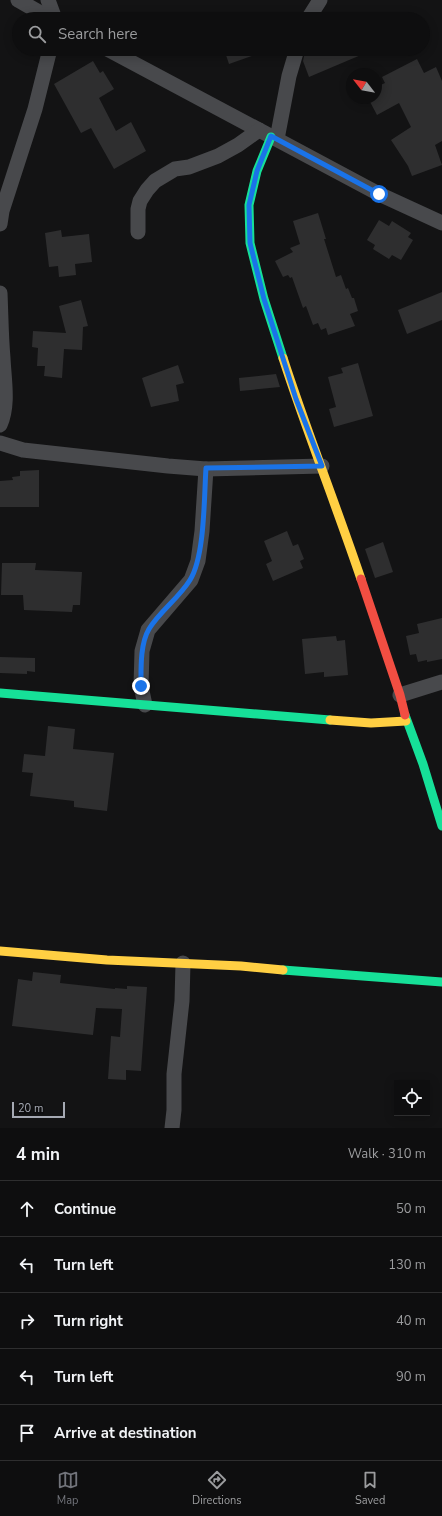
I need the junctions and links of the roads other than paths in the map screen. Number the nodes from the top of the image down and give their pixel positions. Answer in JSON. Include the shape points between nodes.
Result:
{"nodes":[{"id":1,"x":18,"y":0,"type":"edge"},
{"id":2,"x":48,"y":0,"type":"edge"},
{"id":3,"x":320,"y":0,"type":"edge"},
{"id":4,"x":39,"y":12,"type":"edge"},
{"id":5,"x":52,"y":12,"type":"edge"},
{"id":6,"x":312,"y":12,"type":"edge"},
{"id":7,"x":48,"y":56,"type":"edge"},
{"id":8,"x":120,"y":56,"type":"edge"},
{"id":9,"x":295,"y":56,"type":"edge"},
{"id":10,"x":269,"y":135,"type":"junction"},
{"id":11,"x":0,"y":223,"type":"edge"},
{"id":12,"x":442,"y":223,"type":"edge"},
{"id":13,"x":138,"y":232,"type":"dead end"},
{"id":14,"x":0,"y":293,"type":"edge"},
{"id":15,"x":0,"y":425,"type":"edge"},
{"id":16,"x":0,"y":443,"type":"edge"},
{"id":17,"x":322,"y":466,"type":"junction"},
{"id":18,"x":206,"y":468,"type":"junction"},
{"id":19,"x":442,"y":682,"type":"edge"},
{"id":20,"x":0,"y":693,"type":"edge"},
{"id":21,"x":400,"y":695,"type":"junction"},
{"id":22,"x":145,"y":705,"type":"junction"},
{"id":23,"x":406,"y":721,"type":"junction"},
{"id":24,"x":442,"y":826,"type":"edge"},
{"id":25,"x":0,"y":951,"type":"edge"},
{"id":26,"x":183,"y":963,"type":"junction"},
{"id":27,"x":442,"y":982,"type":"edge"},
{"id":28,"x":172,"y":1128,"type":"edge"}],
"edges":[{"from":1,"to":4,"type":"street"},
{"from":2,"to":5,"type":"street"},
{"from":3,"to":6,"type":"street"},
{"from":7,"to":11,"type":"street"},
{"from":8,"to":10,"type":"street"},
{"from":9,"to":10,"type":"street"},
{"from":10,"to":12,"type":"street","via":[[379,194]]},
{"from":10,"to":13,"type":"street","via":[[238,145],[189,167],[175,170],[155,181],[140,201]]},
{"from":10,"to":17,"type":"street","via":[[249,205],[250,243],[264,299],[296,399]]},
{"from":14,"to":15,"type":"street","via":[[6,386]]},
{"from":16,"to":18,"type":"street","via":[[23,450]]},
{"from":17,"to":18,"type":"street"},
{"from":17,"to":21,"type":"street"},
{"from":18,"to":22,"type":"street","via":[[198,561],[190,580],[148,630],[142,651],[141,686]]},
{"from":19,"to":21,"type":"street"},
{"from":20,"to":22,"type":"street"},
{"from":21,"to":23,"type":"street"},
{"from":22,"to":23,"type":"street","via":[[371,723]]},
{"from":23,"to":24,"type":"street","via":[[423,764]]},
{"from":25,"to":26,"type":"street"},
{"from":26,"to":27,"type":"street"},
{"from":26,"to":28,"type":"street"}]}
